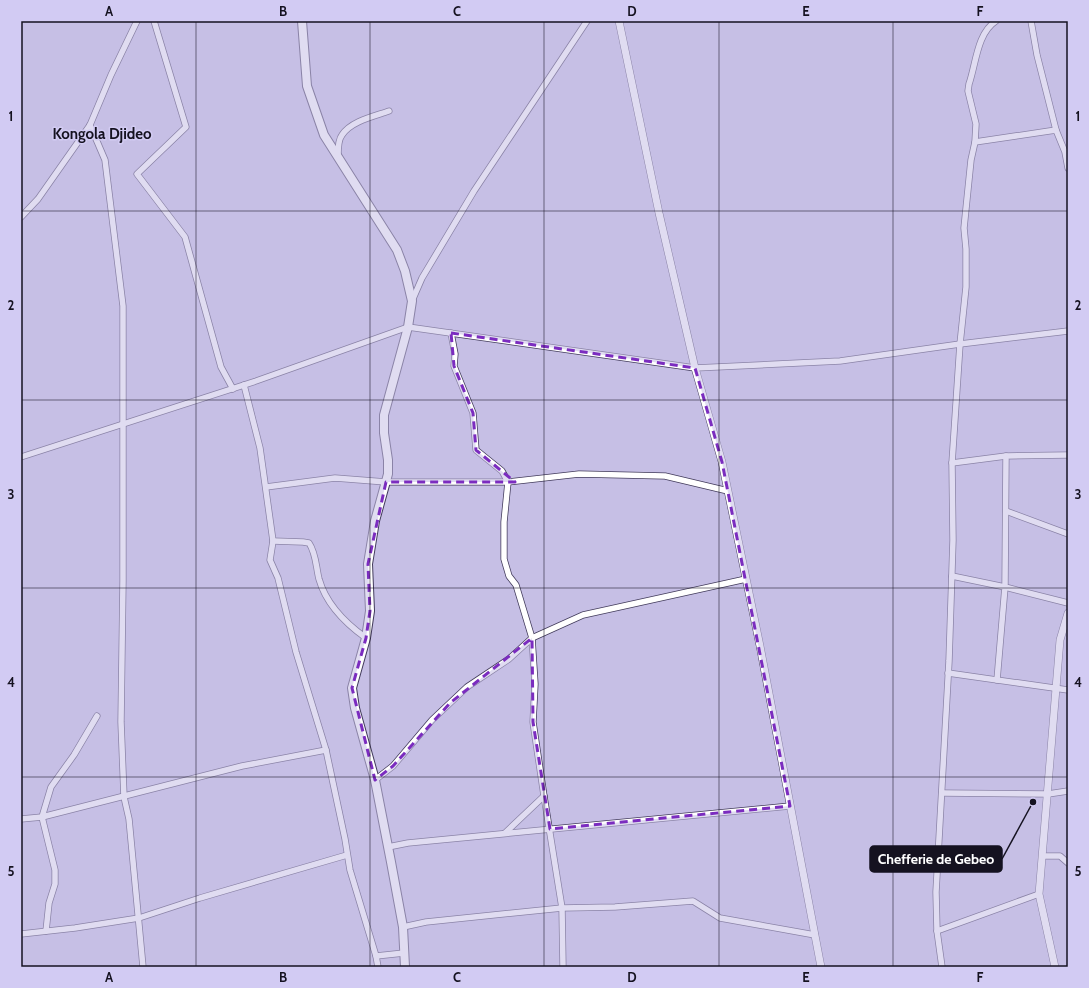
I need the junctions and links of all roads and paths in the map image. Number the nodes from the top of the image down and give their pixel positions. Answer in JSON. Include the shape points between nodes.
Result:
{"nodes":[{"id":1,"x":137,"y":21,"type":"edge"},
{"id":2,"x":154,"y":21,"type":"edge"},
{"id":3,"x":302,"y":21,"type":"edge"},
{"id":4,"x":587,"y":21,"type":"edge"},
{"id":5,"x":619,"y":21,"type":"edge"},
{"id":6,"x":996,"y":21,"type":"edge"},
{"id":7,"x":1031,"y":21,"type":"edge"},
{"id":8,"x":389,"y":111,"type":"dead end"},
{"id":9,"x":90,"y":125,"type":"junction"},
{"id":10,"x":1056,"y":130,"type":"junction"},
{"id":11,"x":975,"y":142,"type":"junction"},
{"id":12,"x":338,"y":158,"type":"junction"},
{"id":13,"x":1068,"y":168,"type":"edge"},
{"id":14,"x":21,"y":217,"type":"edge"},
{"id":15,"x":412,"y":301,"type":"junction"},
{"id":16,"x":408,"y":327,"type":"junction"},
{"id":17,"x":1068,"y":332,"type":"edge"},
{"id":18,"x":451,"y":333,"type":"junction"},
{"id":19,"x":960,"y":344,"type":"junction"},
{"id":20,"x":695,"y":368,"type":"junction"},
{"id":21,"x":244,"y":385,"type":"junction"},
{"id":22,"x":233,"y":389,"type":"junction"},
{"id":23,"x":122,"y":424,"type":"junction"},
{"id":24,"x":1068,"y":455,"type":"edge"},
{"id":25,"x":1006,"y":456,"type":"junction"},
{"id":26,"x":21,"y":457,"type":"edge"},
{"id":27,"x":952,"y":463,"type":"junction"},
{"id":28,"x":386,"y":482,"type":"junction"},
{"id":29,"x":508,"y":482,"type":"junction"},
{"id":30,"x":266,"y":487,"type":"junction"},
{"id":31,"x":728,"y":491,"type":"junction"},
{"id":32,"x":1006,"y":510,"type":"junction"},
{"id":33,"x":1068,"y":534,"type":"edge"},
{"id":34,"x":273,"y":541,"type":"junction"},
{"id":35,"x":952,"y":576,"type":"junction"},
{"id":36,"x":746,"y":579,"type":"junction"},
{"id":37,"x":1005,"y":587,"type":"junction"},
{"id":38,"x":1068,"y":603,"type":"edge"},
{"id":39,"x":1068,"y":613,"type":"edge"},
{"id":40,"x":366,"y":638,"type":"junction"},
{"id":41,"x":532,"y":638,"type":"junction"},
{"id":42,"x":948,"y":673,"type":"junction"},
{"id":43,"x":997,"y":680,"type":"junction"},
{"id":44,"x":1056,"y":689,"type":"junction"},
{"id":45,"x":1068,"y":690,"type":"edge"},
{"id":46,"x":97,"y":716,"type":"dead end"},
{"id":47,"x":326,"y":750,"type":"junction"},
{"id":48,"x":375,"y":780,"type":"junction"},
{"id":49,"x":1068,"y":791,"type":"edge"},
{"id":50,"x":942,"y":794,"type":"junction"},
{"id":51,"x":1048,"y":794,"type":"junction"},
{"id":52,"x":544,"y":796,"type":"junction"},
{"id":53,"x":124,"y":797,"type":"junction"},
{"id":54,"x":790,"y":806,"type":"junction"},
{"id":55,"x":42,"y":817,"type":"junction"},
{"id":56,"x":21,"y":819,"type":"edge"},
{"id":57,"x":550,"y":829,"type":"junction"},
{"id":58,"x":505,"y":833,"type":"junction"},
{"id":59,"x":388,"y":847,"type":"junction"},
{"id":60,"x":347,"y":855,"type":"junction"},
{"id":61,"x":1043,"y":856,"type":"junction"},
{"id":62,"x":1068,"y":862,"type":"edge"},
{"id":63,"x":1039,"y":894,"type":"junction"},
{"id":64,"x":562,"y":908,"type":"junction"},
{"id":65,"x":139,"y":918,"type":"junction"},
{"id":66,"x":403,"y":927,"type":"junction"},
{"id":67,"x":46,"y":931,"type":"junction"},
{"id":68,"x":937,"y":931,"type":"junction"},
{"id":69,"x":21,"y":934,"type":"edge"},
{"id":70,"x":815,"y":935,"type":"junction"},
{"id":71,"x":404,"y":953,"type":"junction"},
{"id":72,"x":376,"y":956,"type":"junction"},
{"id":73,"x":142,"y":967,"type":"edge"},
{"id":74,"x":378,"y":967,"type":"edge"},
{"id":75,"x":405,"y":967,"type":"edge"},
{"id":76,"x":563,"y":967,"type":"edge"},
{"id":77,"x":821,"y":967,"type":"edge"},
{"id":78,"x":942,"y":967,"type":"edge"},
{"id":79,"x":1055,"y":967,"type":"edge"}],
"edges":[{"from":1,"to":9,"type":"street"},
{"from":2,"to":22,"type":"street","via":[[186,127],[137,174],[185,237],[221,367]]},
{"from":3,"to":12,"type":"main road","via":[[307,86],[324,135]]},
{"from":4,"to":15,"type":"street","via":[[474,191],[422,278]]},
{"from":5,"to":20,"type":"street","via":[[659,213]]},
{"from":6,"to":11,"type":"street","via":[[983,36],[969,84],[968,92],[976,124]]},
{"from":7,"to":10,"type":"street","via":[[1036,55]]},
{"from":8,"to":12,"type":"street","via":[[362,120],[342,135]]},
{"from":9,"to":14,"type":"street","via":[[38,199]]},
{"from":9,"to":23,"type":"street","via":[[105,160],[123,306]]},
{"from":10,"to":11,"type":"street"},
{"from":10,"to":13,"type":"street"},
{"from":11,"to":19,"type":"street","via":[[964,228],[966,287]]},
{"from":12,"to":15,"type":"main road","via":[[397,250],[406,271]]},
{"from":15,"to":16,"type":"main road"},
{"from":16,"to":18,"type":"street"},
{"from":16,"to":21,"type":"street"},
{"from":16,"to":28,"type":"main road","via":[[384,415],[388,460]]},
{"from":17,"to":19,"type":"street"},
{"from":18,"to":20,"type":"street"},
{"from":18,"to":29,"type":"street","via":[[454,366],[473,413],[476,450],[502,471]]},
{"from":19,"to":20,"type":"street","via":[[840,361]]},
{"from":19,"to":27,"type":"street"},
{"from":20,"to":31,"type":"street"},
{"from":21,"to":22,"type":"street"},
{"from":21,"to":30,"type":"street","via":[[260,448]]},
{"from":22,"to":23,"type":"street"},
{"from":23,"to":26,"type":"street"},
{"from":23,"to":53,"type":"street","via":[[123,581],[120,722]]},
{"from":24,"to":25,"type":"street"},
{"from":25,"to":27,"type":"street"},
{"from":25,"to":32,"type":"street"},
{"from":27,"to":35,"type":"street"},
{"from":28,"to":29,"type":"street"},
{"from":28,"to":30,"type":"street","via":[[330,478]]},
{"from":28,"to":40,"type":"main road","via":[[375,521],[368,564],[370,611]]},
{"from":29,"to":31,"type":"street","via":[[579,474],[665,476]]},
{"from":29,"to":41,"type":"street","via":[[504,559],[509,576],[516,585]]},
{"from":30,"to":34,"type":"street"},
{"from":31,"to":36,"type":"street"},
{"from":32,"to":33,"type":"street"},
{"from":32,"to":37,"type":"street"},
{"from":34,"to":40,"type":"street","via":[[309,543],[313,549],[320,582],[337,613],[347,625]]},
{"from":34,"to":47,"type":"street","via":[[270,560],[278,578],[296,652]]},
{"from":35,"to":37,"type":"street"},
{"from":35,"to":42,"type":"street"},
{"from":36,"to":41,"type":"street","via":[[583,615]]},
{"from":36,"to":54,"type":"street"},
{"from":37,"to":38,"type":"street"},
{"from":37,"to":43,"type":"street"},
{"from":39,"to":44,"type":"street","via":[[1060,636]]},
{"from":40,"to":48,"type":"main road","via":[[354,681],[353,696]]},
{"from":41,"to":48,"type":"street","via":[[509,659],[467,687],[432,720],[393,766]]},
{"from":41,"to":52,"type":"street","via":[[535,684],[533,722]]},
{"from":42,"to":43,"type":"street"},
{"from":42,"to":50,"type":"street"},
{"from":43,"to":44,"type":"street"},
{"from":44,"to":45,"type":"street"},
{"from":44,"to":51,"type":"street"},
{"from":46,"to":55,"type":"street","via":[[51,787]]},
{"from":47,"to":53,"type":"street","via":[[242,766]]},
{"from":47,"to":60,"type":"street"},
{"from":48,"to":59,"type":"main road"},
{"from":49,"to":51,"type":"street"},
{"from":50,"to":51,"type":"street"},
{"from":50,"to":68,"type":"street","via":[[936,892]]},
{"from":51,"to":61,"type":"street"},
{"from":52,"to":57,"type":"street"},
{"from":52,"to":58,"type":"street"},
{"from":53,"to":55,"type":"street"},
{"from":53,"to":65,"type":"street","via":[[129,819]]},
{"from":54,"to":57,"type":"street"},
{"from":54,"to":70,"type":"street"},
{"from":55,"to":56,"type":"street"},
{"from":55,"to":67,"type":"street","via":[[55,870],[55,884],[49,904]]},
{"from":57,"to":58,"type":"street"},
{"from":57,"to":64,"type":"street"},
{"from":58,"to":59,"type":"street"},
{"from":59,"to":66,"type":"main road"},
{"from":60,"to":65,"type":"street"},
{"from":60,"to":72,"type":"street"},
{"from":61,"to":62,"type":"street","via":[[1060,856]]},
{"from":61,"to":63,"type":"street"},
{"from":63,"to":68,"type":"street"},
{"from":63,"to":79,"type":"street"},
{"from":64,"to":66,"type":"street","via":[[426,922]]},
{"from":64,"to":70,"type":"street","via":[[693,901],[720,918]]},
{"from":64,"to":76,"type":"street"},
{"from":65,"to":67,"type":"street"},
{"from":65,"to":73,"type":"street"},
{"from":66,"to":71,"type":"main road"},
{"from":67,"to":69,"type":"street"},
{"from":68,"to":78,"type":"street"},
{"from":70,"to":77,"type":"street"},
{"from":71,"to":72,"type":"street"},
{"from":71,"to":75,"type":"main road"},
{"from":72,"to":74,"type":"street"}]}
